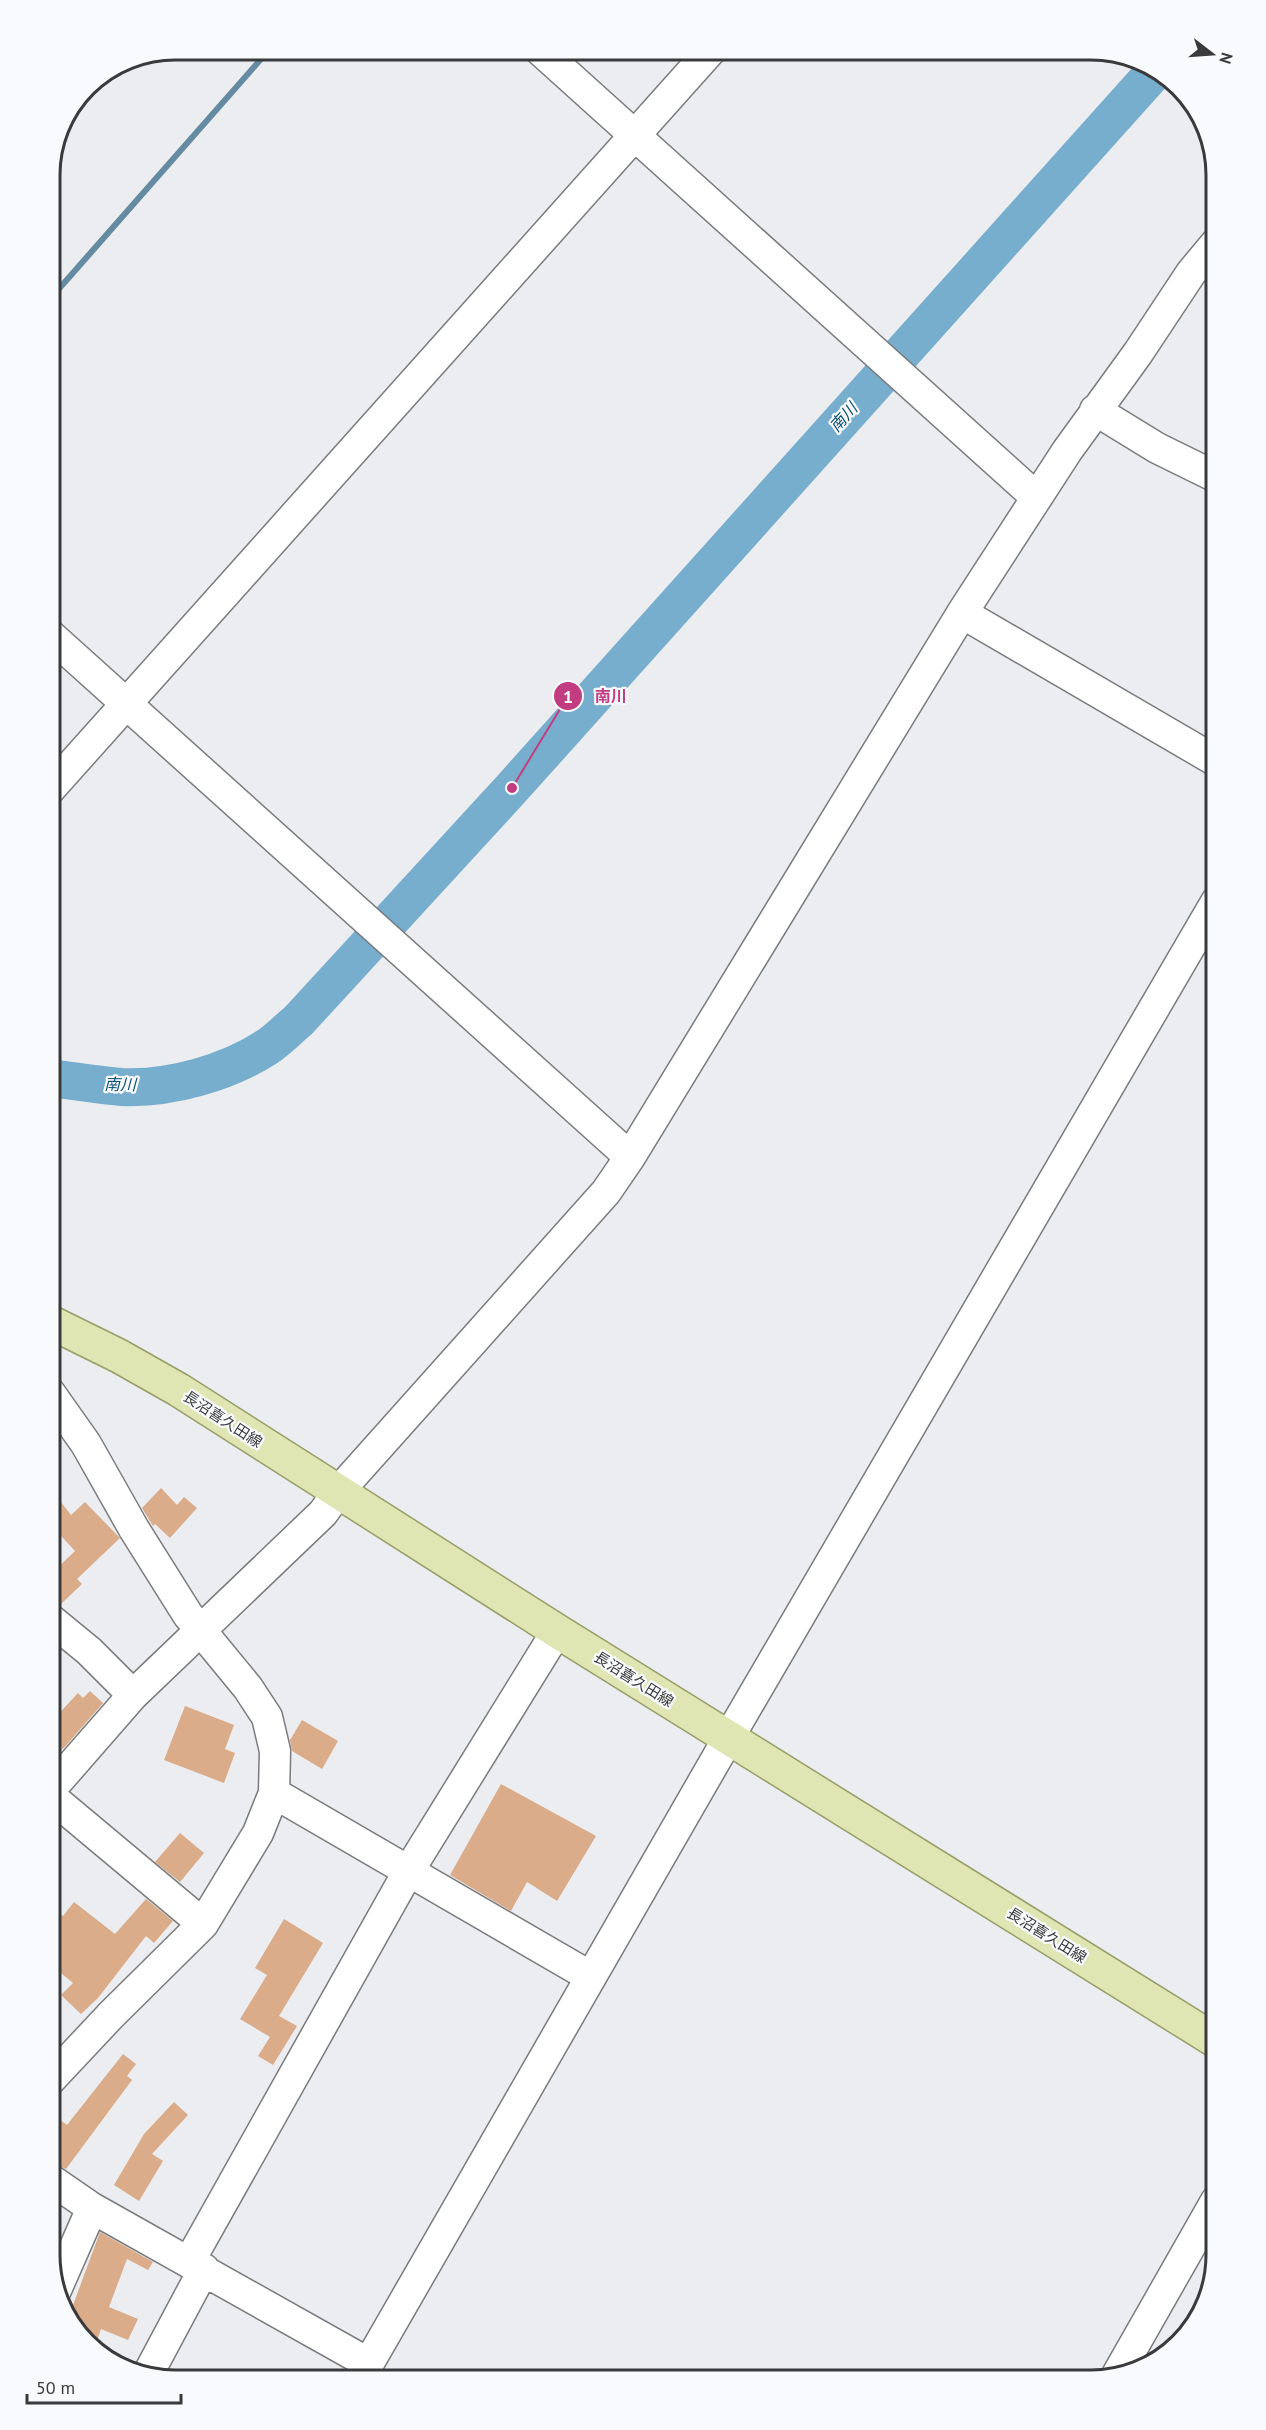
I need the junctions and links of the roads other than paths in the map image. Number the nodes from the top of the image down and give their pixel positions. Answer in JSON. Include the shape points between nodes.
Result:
{"nodes":[{"id":1,"x":551,"y":60,"type":"edge"},
{"id":2,"x":702,"y":60,"type":"edge"},
{"id":3,"x":634,"y":135,"type":"junction"},
{"id":4,"x":1206,"y":255,"type":"edge"},
{"id":5,"x":1095,"y":410,"type":"junction"},
{"id":6,"x":1206,"y":472,"type":"edge"},
{"id":7,"x":1036,"y":497,"type":"junction"},
{"id":8,"x":962,"y":613,"type":"junction"},
{"id":9,"x":60,"y":644,"type":"edge"},
{"id":10,"x":124,"y":705,"type":"junction"},
{"id":11,"x":1206,"y":755,"type":"edge"},
{"id":12,"x":60,"y":778,"type":"edge"},
{"id":13,"x":1206,"y":919,"type":"edge"},
{"id":14,"x":630,"y":1156,"type":"junction"},
{"id":15,"x":60,"y":1327,"type":"edge"},
{"id":16,"x":60,"y":1407,"type":"edge"},
{"id":17,"x":338,"y":1492,"type":"junction"},
{"id":18,"x":60,"y":1627,"type":"edge"},
{"id":19,"x":556,"y":1631,"type":"junction"},
{"id":20,"x":201,"y":1632,"type":"junction"},
{"id":21,"x":133,"y":1695,"type":"junction"},
{"id":22,"x":729,"y":1737,"type":"junction"},
{"id":23,"x":60,"y":1779,"type":"edge"},
{"id":24,"x":274,"y":1793,"type":"junction"},
{"id":25,"x":60,"y":1804,"type":"edge"},
{"id":26,"x":408,"y":1872,"type":"junction"},
{"id":27,"x":203,"y":1923,"type":"junction"},
{"id":28,"x":591,"y":1977,"type":"junction"},
{"id":29,"x":1206,"y":2035,"type":"edge"},
{"id":30,"x":60,"y":2069,"type":"edge"},
{"id":31,"x":60,"y":2186,"type":"edge"},
{"id":32,"x":92,"y":2208,"type":"junction"},
{"id":33,"x":1206,"y":2219,"type":"edge"},
{"id":34,"x":197,"y":2266,"type":"junction"},
{"id":35,"x":62,"y":2277,"type":"edge"},
{"id":36,"x":1122,"y":2365,"type":"edge"},
{"id":37,"x":151,"y":2367,"type":"edge"},
{"id":38,"x":360,"y":2370,"type":"edge"},
{"id":39,"x":364,"y":2370,"type":"edge"}],
"edges":[{"from":1,"to":3,"type":"street"},
{"from":2,"to":3,"type":"street"},
{"from":3,"to":7,"type":"street"},
{"from":3,"to":10,"type":"street"},
{"from":4,"to":5,"type":"street"},
{"from":5,"to":6,"type":"street"},
{"from":5,"to":7,"type":"street"},
{"from":7,"to":8,"type":"street"},
{"from":8,"to":11,"type":"street"},
{"from":8,"to":14,"type":"street"},
{"from":9,"to":10,"type":"street"},
{"from":10,"to":12,"type":"street"},
{"from":10,"to":14,"type":"street"},
{"from":13,"to":22,"type":"street"},
{"from":14,"to":17,"type":"street","via":[[585,1217]]},
{"from":15,"to":17,"type":"main road","name":"長沼喜久田線","via":[[179,1390]]},
{"from":16,"to":20,"type":"street"},
{"from":17,"to":19,"type":"main road","name":"長沼喜久田線"},
{"from":17,"to":20,"type":"street","via":[[323,1513]]},
{"from":18,"to":21,"type":"street"},
{"from":19,"to":22,"type":"main road","name":"長沼喜久田線"},
{"from":19,"to":26,"type":"street"},
{"from":20,"to":21,"type":"street"},
{"from":20,"to":24,"type":"street","via":[[267,1717],[275,1750]]},
{"from":21,"to":23,"type":"street"},
{"from":22,"to":28,"type":"street"},
{"from":22,"to":29,"type":"main road","name":"長沼喜久田線"},
{"from":24,"to":26,"type":"street"},
{"from":24,"to":27,"type":"street","via":[[258,1833]]},
{"from":25,"to":27,"type":"street"},
{"from":26,"to":28,"type":"street"},
{"from":26,"to":34,"type":"street"},
{"from":27,"to":30,"type":"street"},
{"from":28,"to":39,"type":"street"},
{"from":31,"to":32,"type":"street"},
{"from":32,"to":34,"type":"street"},
{"from":32,"to":35,"type":"street"},
{"from":33,"to":36,"type":"street"},
{"from":34,"to":37,"type":"street"},
{"from":34,"to":38,"type":"street"}]}
